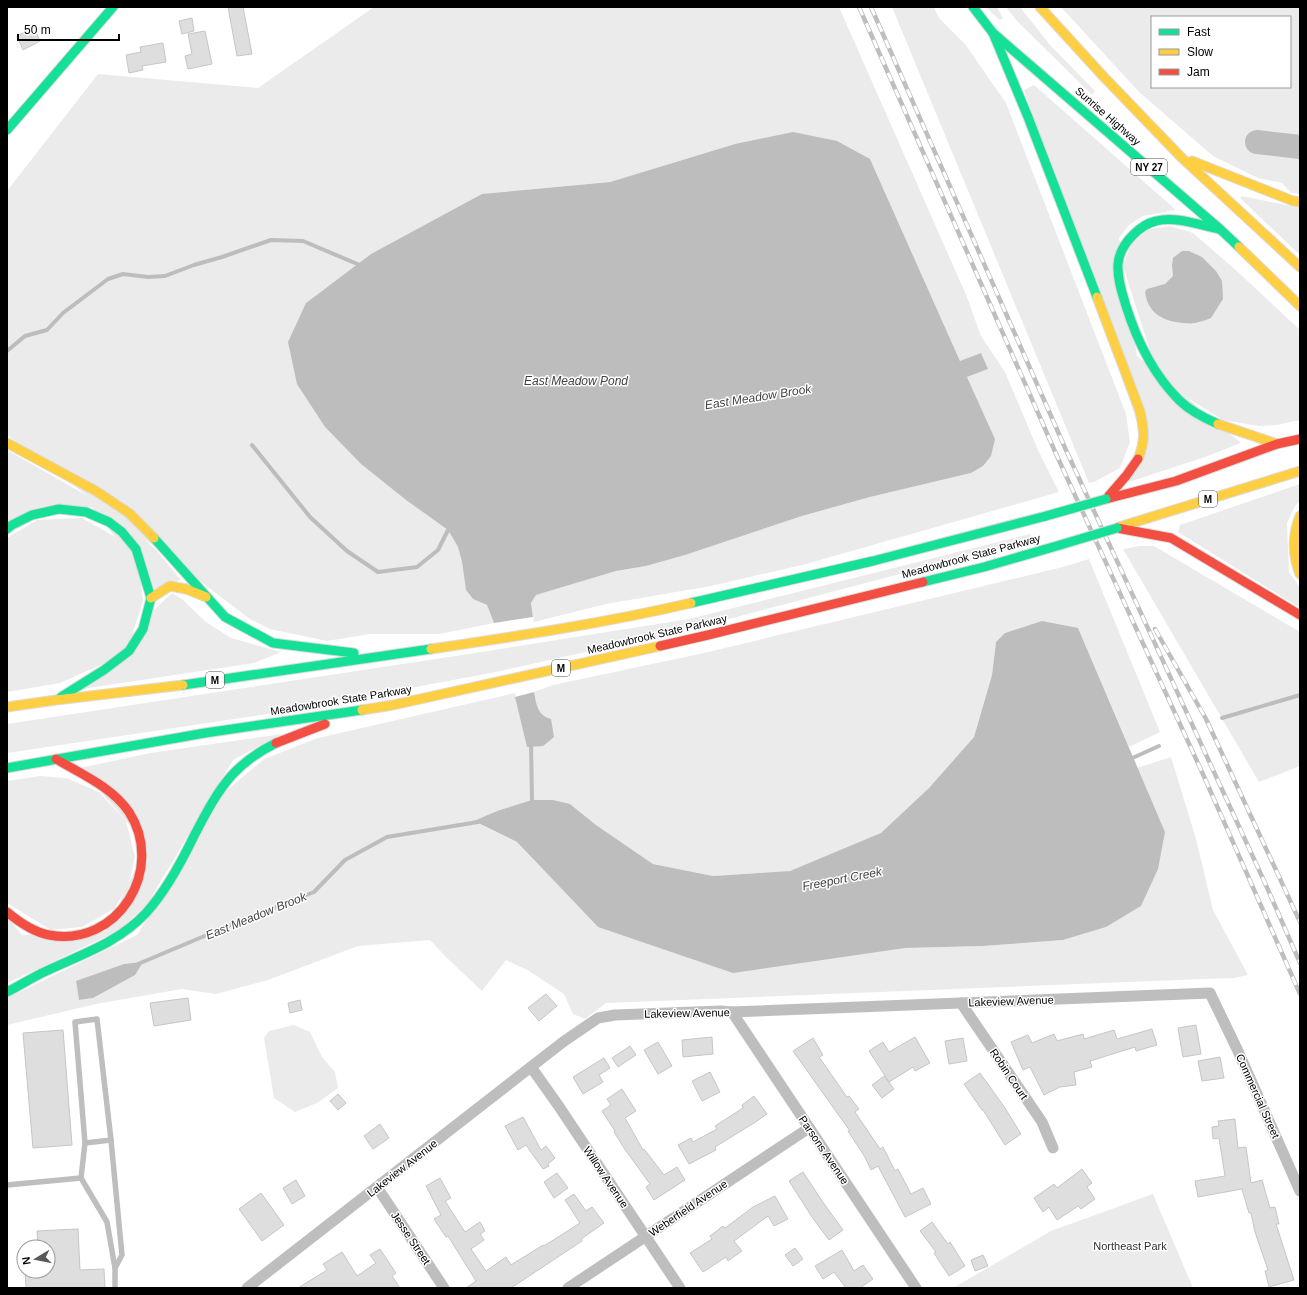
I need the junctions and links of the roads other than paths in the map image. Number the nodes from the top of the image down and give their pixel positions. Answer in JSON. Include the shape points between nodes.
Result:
{"nodes":[{"id":1,"x":114,"y":7,"type":"edge"},
{"id":2,"x":973,"y":7,"type":"edge"},
{"id":3,"x":1040,"y":7,"type":"edge"},
{"id":4,"x":993,"y":33,"type":"junction"},
{"id":5,"x":7,"y":130,"type":"edge"},
{"id":6,"x":1181,"y":156,"type":"junction"},
{"id":7,"x":1300,"y":202,"type":"edge"},
{"id":8,"x":1221,"y":230,"type":"junction"},
{"id":9,"x":1300,"y":267,"type":"edge"},
{"id":10,"x":1300,"y":306,"type":"edge"},
{"id":11,"x":1300,"y":439,"type":"edge"},
{"id":12,"x":7,"y":442,"type":"edge"},
{"id":13,"x":1277,"y":444,"type":"junction"},
{"id":14,"x":1300,"y":471,"type":"edge"},
{"id":15,"x":1106,"y":499,"type":"junction"},
{"id":16,"x":1300,"y":516,"type":"edge"},
{"id":17,"x":1117,"y":528,"type":"junction"},
{"id":18,"x":7,"y":529,"type":"edge"},
{"id":19,"x":1300,"y":574,"type":"edge"},
{"id":20,"x":152,"y":598,"type":"junction"},
{"id":21,"x":207,"y":598,"type":"junction"},
{"id":22,"x":1300,"y":616,"type":"edge"},
{"id":23,"x":375,"y":657,"type":"junction"},
{"id":24,"x":56,"y":700,"type":"junction"},
{"id":25,"x":7,"y":707,"type":"edge"},
{"id":26,"x":369,"y":709,"type":"junction"},
{"id":27,"x":56,"y":759,"type":"junction"},
{"id":28,"x":7,"y":768,"type":"edge"},
{"id":29,"x":7,"y":912,"type":"edge"},
{"id":30,"x":7,"y":992,"type":"edge"},
{"id":31,"x":1214,"y":1001,"type":"joint"},
{"id":32,"x":961,"y":1003,"type":"junction"},
{"id":33,"x":732,"y":1012,"type":"junction"},
{"id":34,"x":531,"y":1067,"type":"junction"},
{"id":35,"x":809,"y":1128,"type":"junction"},
{"id":36,"x":111,"y":1140,"type":"junction"},
{"id":37,"x":85,"y":1143,"type":"junction"},
{"id":38,"x":1053,"y":1148,"type":"dead end"},
{"id":39,"x":81,"y":1178,"type":"junction"},
{"id":40,"x":7,"y":1185,"type":"edge"},
{"id":41,"x":377,"y":1187,"type":"junction"},
{"id":42,"x":1300,"y":1191,"type":"edge"},
{"id":43,"x":645,"y":1236,"type":"junction"},
{"id":44,"x":115,"y":1268,"type":"junction"},
{"id":45,"x":115,"y":1288,"type":"edge"},
{"id":46,"x":247,"y":1288,"type":"edge"},
{"id":47,"x":444,"y":1288,"type":"edge"},
{"id":48,"x":568,"y":1288,"type":"edge"},
{"id":49,"x":680,"y":1288,"type":"edge"},
{"id":50,"x":916,"y":1288,"type":"edge"}],
"edges":[{"from":1,"to":5,"type":"main road"},
{"from":2,"to":4,"type":"main road","name":"Sunrise Highway","number":"NY 27"},
{"from":3,"to":6,"type":"main road","name":"Sunrise Highway","number":"NY 27"},
{"from":4,"to":8,"type":"main road","name":"Sunrise Highway","number":"NY 27"},
{"from":4,"to":15,"type":"main road","via":[[1028,116],[1140,411],[1144,430],[1139,458]]},
{"from":6,"to":7,"type":"main road"},
{"from":6,"to":9,"type":"main road","name":"Sunrise Highway","number":"NY 27"},
{"from":8,"to":10,"type":"main road","name":"Sunrise Highway","number":"NY 27"},
{"from":8,"to":13,"type":"main road","via":[[1170,219],[1143,227],[1124,246],[1118,264],[1119,282],[1126,307],[1148,361],[1185,406],[1213,422]]},
{"from":11,"to":13,"type":"main road","name":"Meadowbrook State Parkway","number":"M"},
{"from":12,"to":21,"type":"main road","via":[[96,491],[129,513],[163,546]]},
{"from":13,"to":15,"type":"main road","name":"Meadowbrook State Parkway","number":"M","via":[[1176,481]]},
{"from":14,"to":17,"type":"main road","name":"Meadowbrook State Parkway","number":"M"},
{"from":15,"to":23,"type":"main road","name":"Meadowbrook State Parkway","number":"M","bridge":true,"via":[[873,560],[682,606],[530,634]]},
{"from":16,"to":19,"type":"main road","via":[[1293,544],[1295,564]]},
{"from":17,"to":22,"type":"main road","via":[[1171,538]]},
{"from":17,"to":26,"type":"main road","name":"Meadowbrook State Parkway","number":"M","bridge":true,"via":[[984,567],[708,635]]},
{"from":18,"to":20,"type":"main road","via":[[32,515],[59,509],[86,512],[109,522],[122,532],[136,549]]},
{"from":20,"to":21,"type":"main road","via":[[170,586],[186,589]]},
{"from":20,"to":24,"type":"main road","via":[[143,629],[129,651]]},
{"from":21,"to":23,"type":"main road","via":[[225,617],[273,643]]},
{"from":23,"to":24,"type":"main road","name":"Meadowbrook State Parkway","number":"M","via":[[178,686]]},
{"from":24,"to":25,"type":"main road","name":"Meadowbrook State Parkway","number":"M"},
{"from":26,"to":27,"type":"main road","name":"Meadowbrook State Parkway","number":"M","via":[[205,733]]},
{"from":26,"to":30,"type":"main road","via":[[282,739],[252,756],[230,776],[209,807],[164,890],[131,928],[107,945]]},
{"from":27,"to":28,"type":"main road","name":"Meadowbrook State Parkway","number":"M"},
{"from":27,"to":29,"type":"main road","via":[[109,791],[129,812],[137,828],[142,852],[142,869],[134,891],[122,910],[95,930],[71,936],[54,936],[20,922]]},
{"from":31,"to":32,"type":"street","name":"Lakeview Avenue","via":[[1210,993]]},
{"from":31,"to":42,"type":"street","name":"Commercial Street"},
{"from":32,"to":33,"type":"street","name":"Lakeview Avenue"},
{"from":32,"to":38,"type":"street","name":"Robin Court","via":[[1042,1122]]},
{"from":33,"to":34,"type":"street","name":"Lakeview Avenue","via":[[615,1015],[598,1018]]},
{"from":33,"to":35,"type":"street","name":"Parsons Avenue"},
{"from":34,"to":41,"type":"street","name":"Lakeview Avenue"},
{"from":34,"to":43,"type":"street","name":"Willow Avenue"},
{"from":35,"to":43,"type":"street","name":"Weberfield Avenue"},
{"from":35,"to":50,"type":"street","name":"Parsons Avenue"},
{"from":36,"to":37,"type":"lane"},
{"from":36,"to":37,"type":"lane","via":[[97,1019],[75,1022]]},
{"from":36,"to":44,"type":"lane","via":[[122,1255]]},
{"from":37,"to":39,"type":"lane"},
{"from":39,"to":40,"type":"lane"},
{"from":39,"to":44,"type":"lane","via":[[107,1222]]},
{"from":41,"to":46,"type":"street","name":"Lakeview Avenue"},
{"from":41,"to":47,"type":"street","name":"Jesse Street"},
{"from":43,"to":48,"type":"street","name":"Weberfield Avenue"},
{"from":43,"to":49,"type":"street","name":"Willow Avenue"},
{"from":44,"to":45,"type":"lane"}]}
